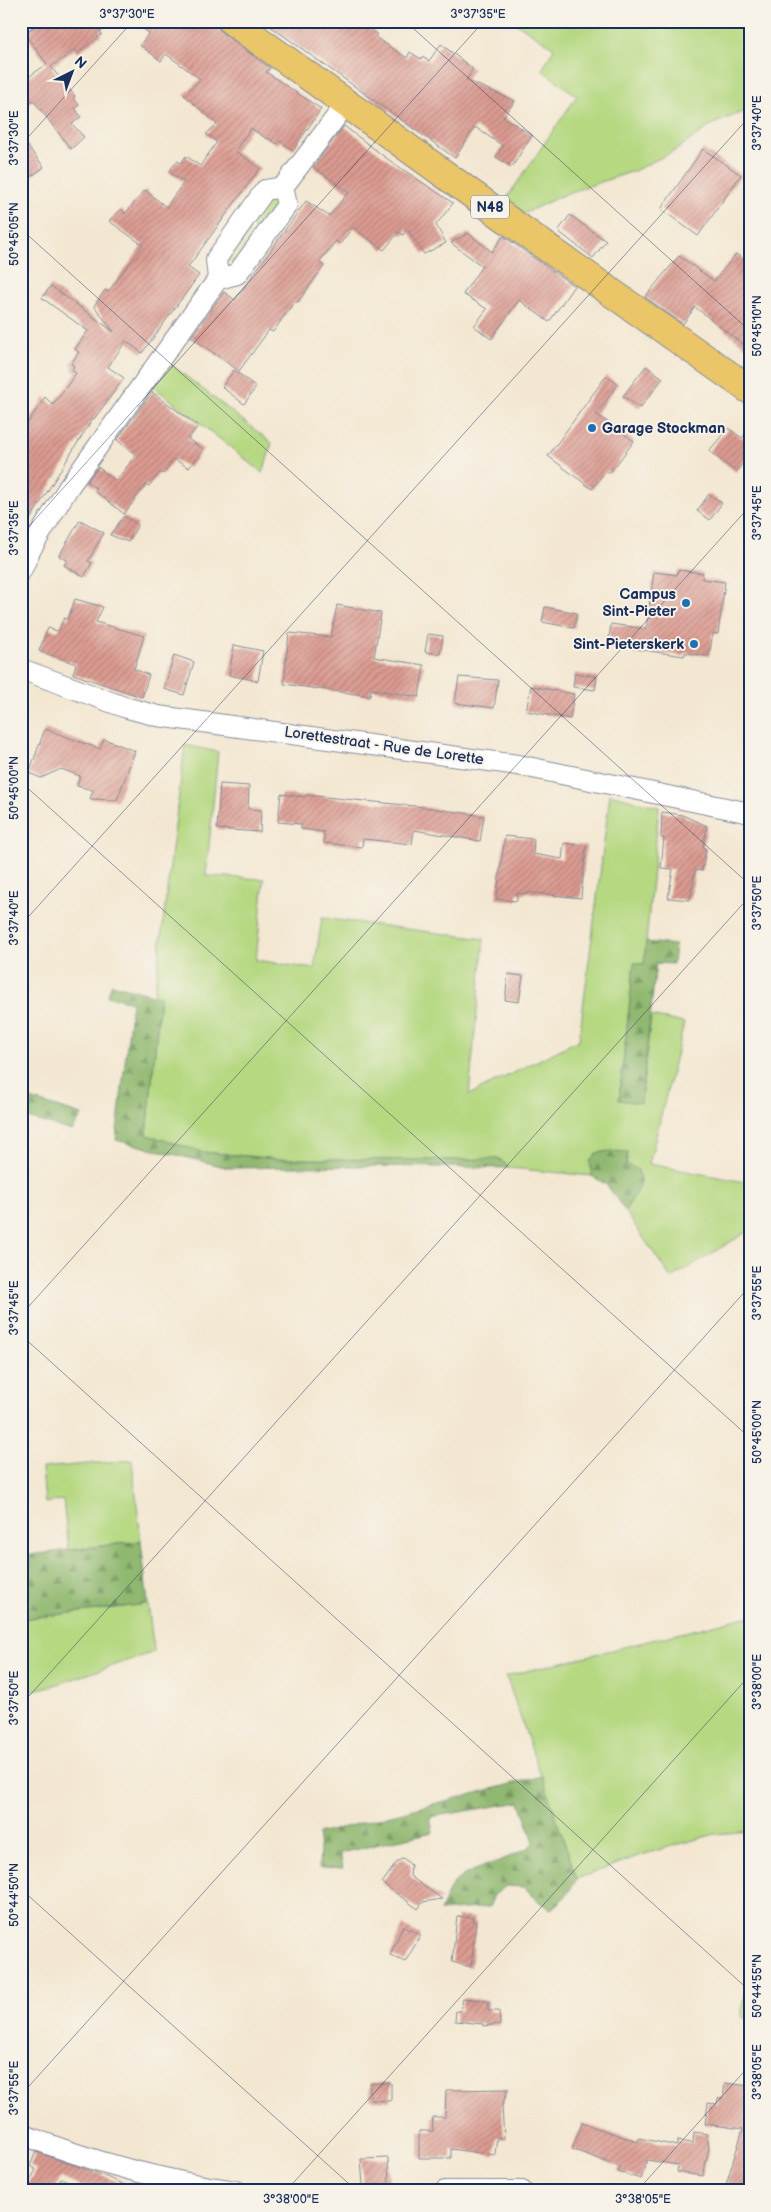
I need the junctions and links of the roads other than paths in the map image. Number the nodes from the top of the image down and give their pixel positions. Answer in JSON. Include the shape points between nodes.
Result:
{"nodes":[{"id":1,"x":232,"y":21,"type":"edge"},
{"id":2,"x":346,"y":104,"type":"junction"},
{"id":3,"x":750,"y":390,"type":"edge"},
{"id":4,"x":21,"y":571,"type":"edge"},
{"id":5,"x":21,"y":669,"type":"edge"},
{"id":6,"x":750,"y":813,"type":"edge"},
{"id":7,"x":21,"y":2134,"type":"edge"},
{"id":8,"x":236,"y":2191,"type":"edge"},
{"id":9,"x":445,"y":2191,"type":"edge"},
{"id":10,"x":522,"y":2191,"type":"edge"}],
"edges":[{"from":1,"to":2,"type":"main road","number":"N48"},
{"from":2,"to":3,"type":"main road","number":"N48"},
{"from":2,"to":4,"type":"street","via":[[283,187],[287,205],[237,274],[218,279],[68,488]]},
{"from":5,"to":6,"type":"street","name":"Lorettestraat - Rue de Lorette","via":[[124,707],[158,716],[518,765]]},
{"from":7,"to":8,"type":"street","via":[[152,2176]]},
{"from":9,"to":10,"type":"street"}]}
